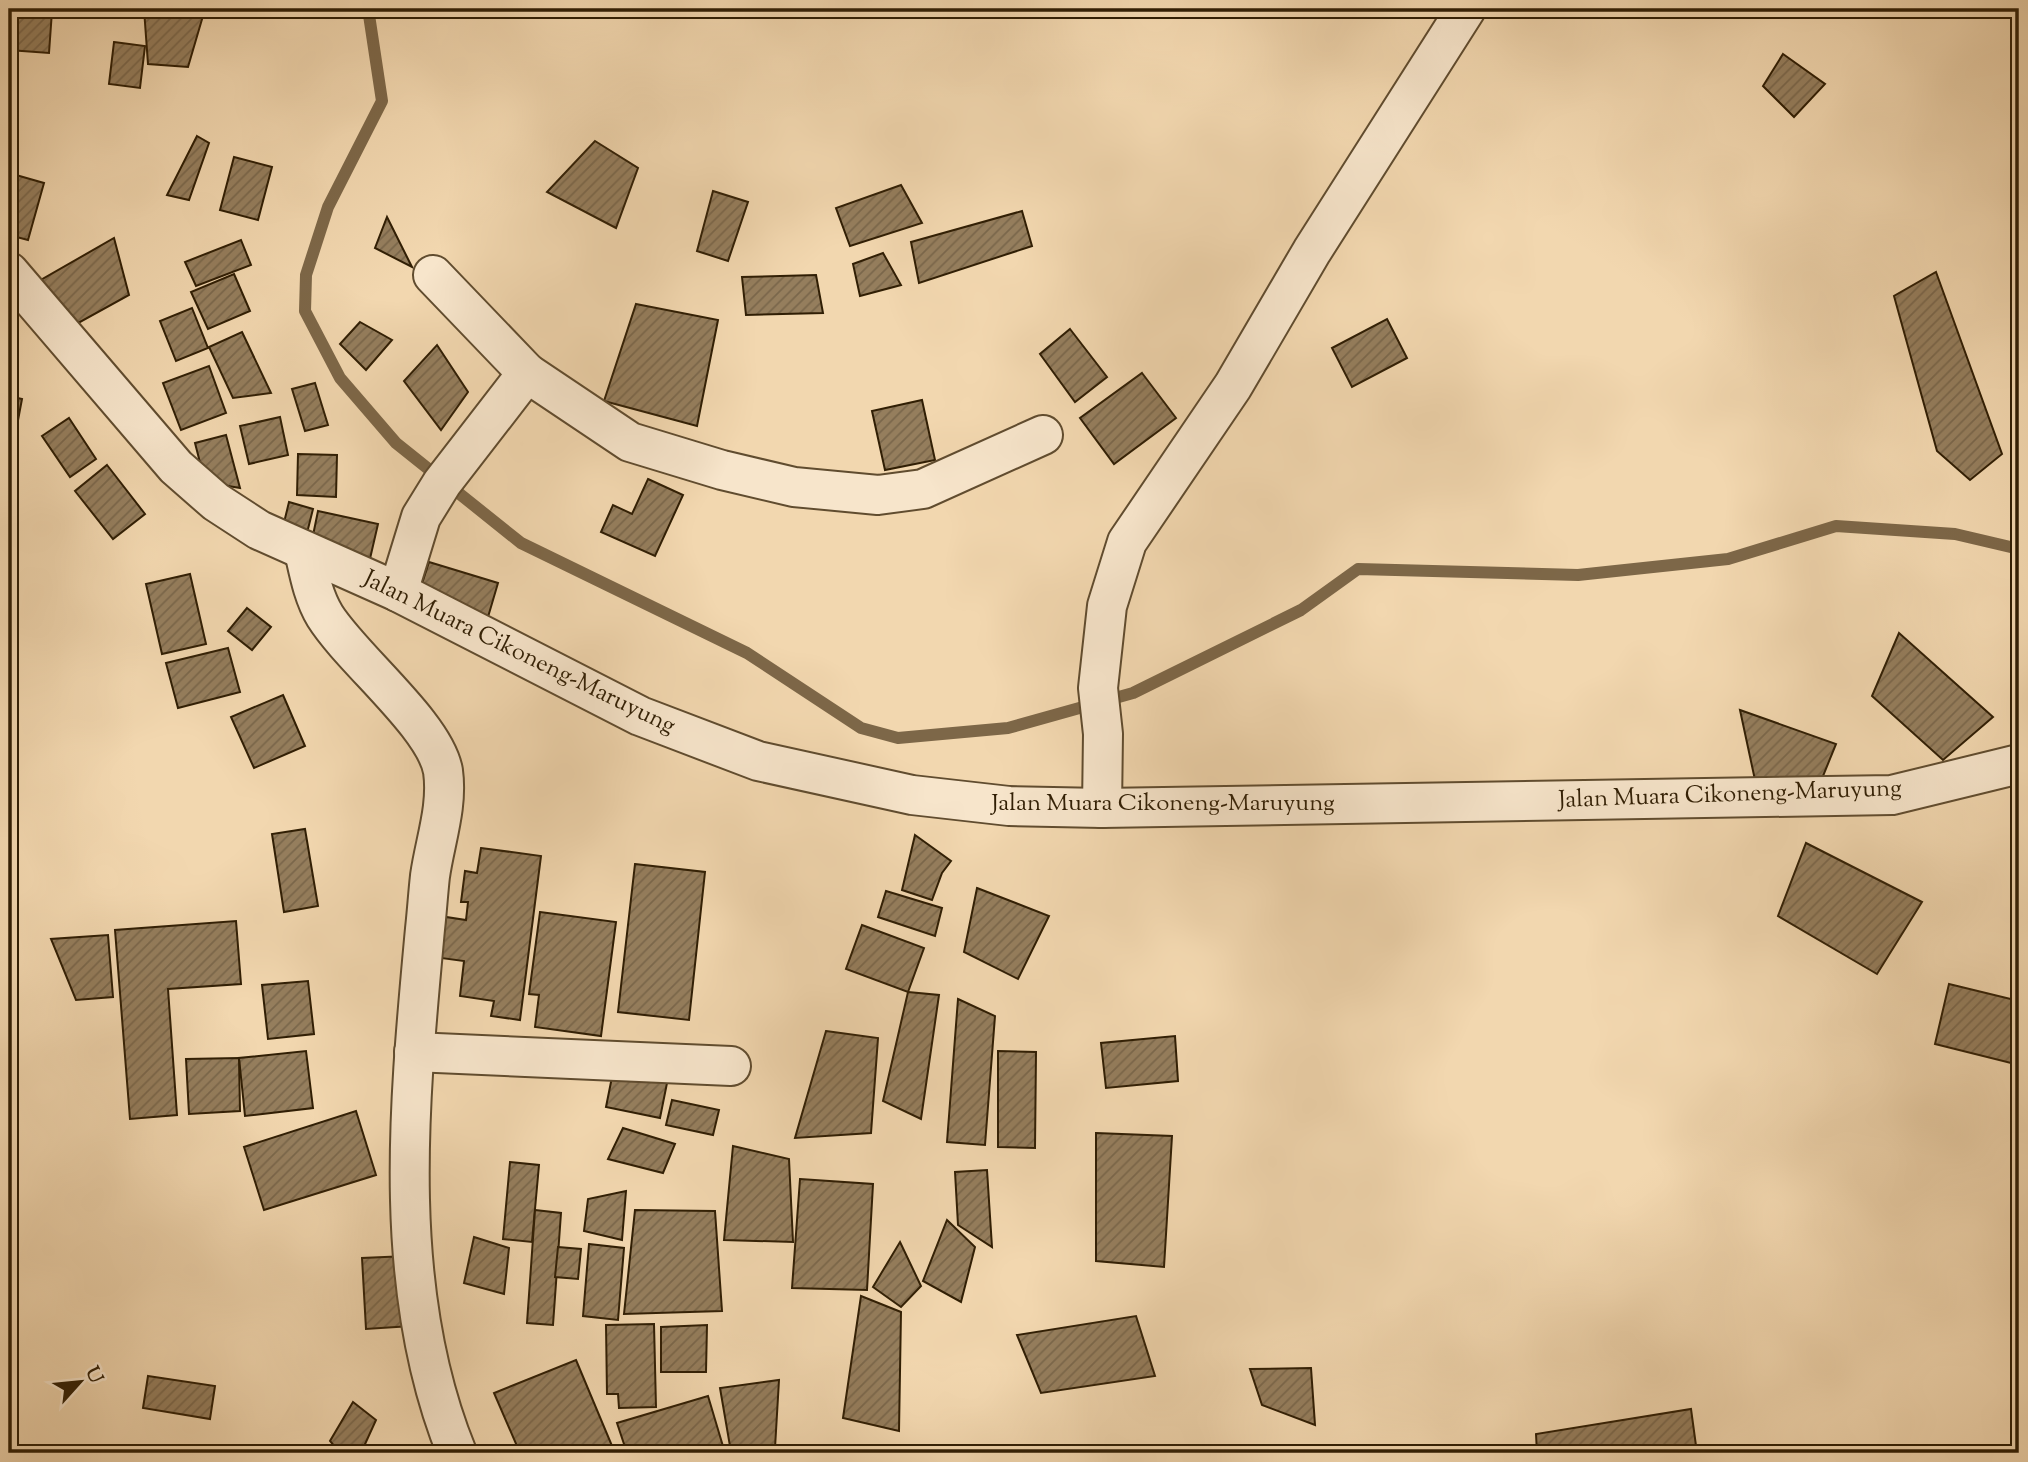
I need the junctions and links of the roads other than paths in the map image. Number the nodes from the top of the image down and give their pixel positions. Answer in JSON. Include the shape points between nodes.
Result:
{"nodes":[{"id":1,"x":1465,"y":9,"type":"edge"},
{"id":2,"x":9,"y":272,"type":"edge"},
{"id":3,"x":433,"y":275,"type":"dead end"},
{"id":4,"x":527,"y":373,"type":"junction"},
{"id":5,"x":1043,"y":435,"type":"dead end"},
{"id":6,"x":304,"y":551,"type":"junction"},
{"id":7,"x":398,"y":592,"type":"junction"},
{"id":8,"x":2019,"y":764,"type":"edge"},
{"id":9,"x":1102,"y":808,"type":"junction"},
{"id":10,"x":414,"y":1052,"type":"junction"},
{"id":11,"x":730,"y":1066,"type":"dead end"},
{"id":12,"x":457,"y":1453,"type":"edge"}],
"edges":[{"from":1,"to":9,"type":"street","via":[[1233,386],[1127,542],[1107,606],[1098,688]]},
{"from":2,"to":6,"type":"street","name":"Jalan Muara Cikoneng-Maruyung","via":[[176,467],[216,502],[259,530]]},
{"from":3,"to":4,"type":"street"},
{"from":4,"to":5,"type":"street","via":[[630,442],[794,487],[878,495],[923,489]]},
{"from":4,"to":7,"type":"street","via":[[421,517]]},
{"from":6,"to":7,"type":"street","name":"Jalan Muara Cikoneng-Maruyung"},
{"from":6,"to":10,"type":"street","via":[[325,617],[431,741],[443,769],[445,798],[430,876]]},
{"from":7,"to":9,"type":"street","name":"Jalan Muara Cikoneng-Maruyung","via":[[640,716],[758,761],[912,795],[1009,806]]},
{"from":8,"to":9,"type":"street","name":"Jalan Muara Cikoneng-Maruyung","via":[[1892,795]]},
{"from":10,"to":11,"type":"street"},
{"from":10,"to":12,"type":"street","via":[[411,1243],[421,1325],[440,1411]]}]}
